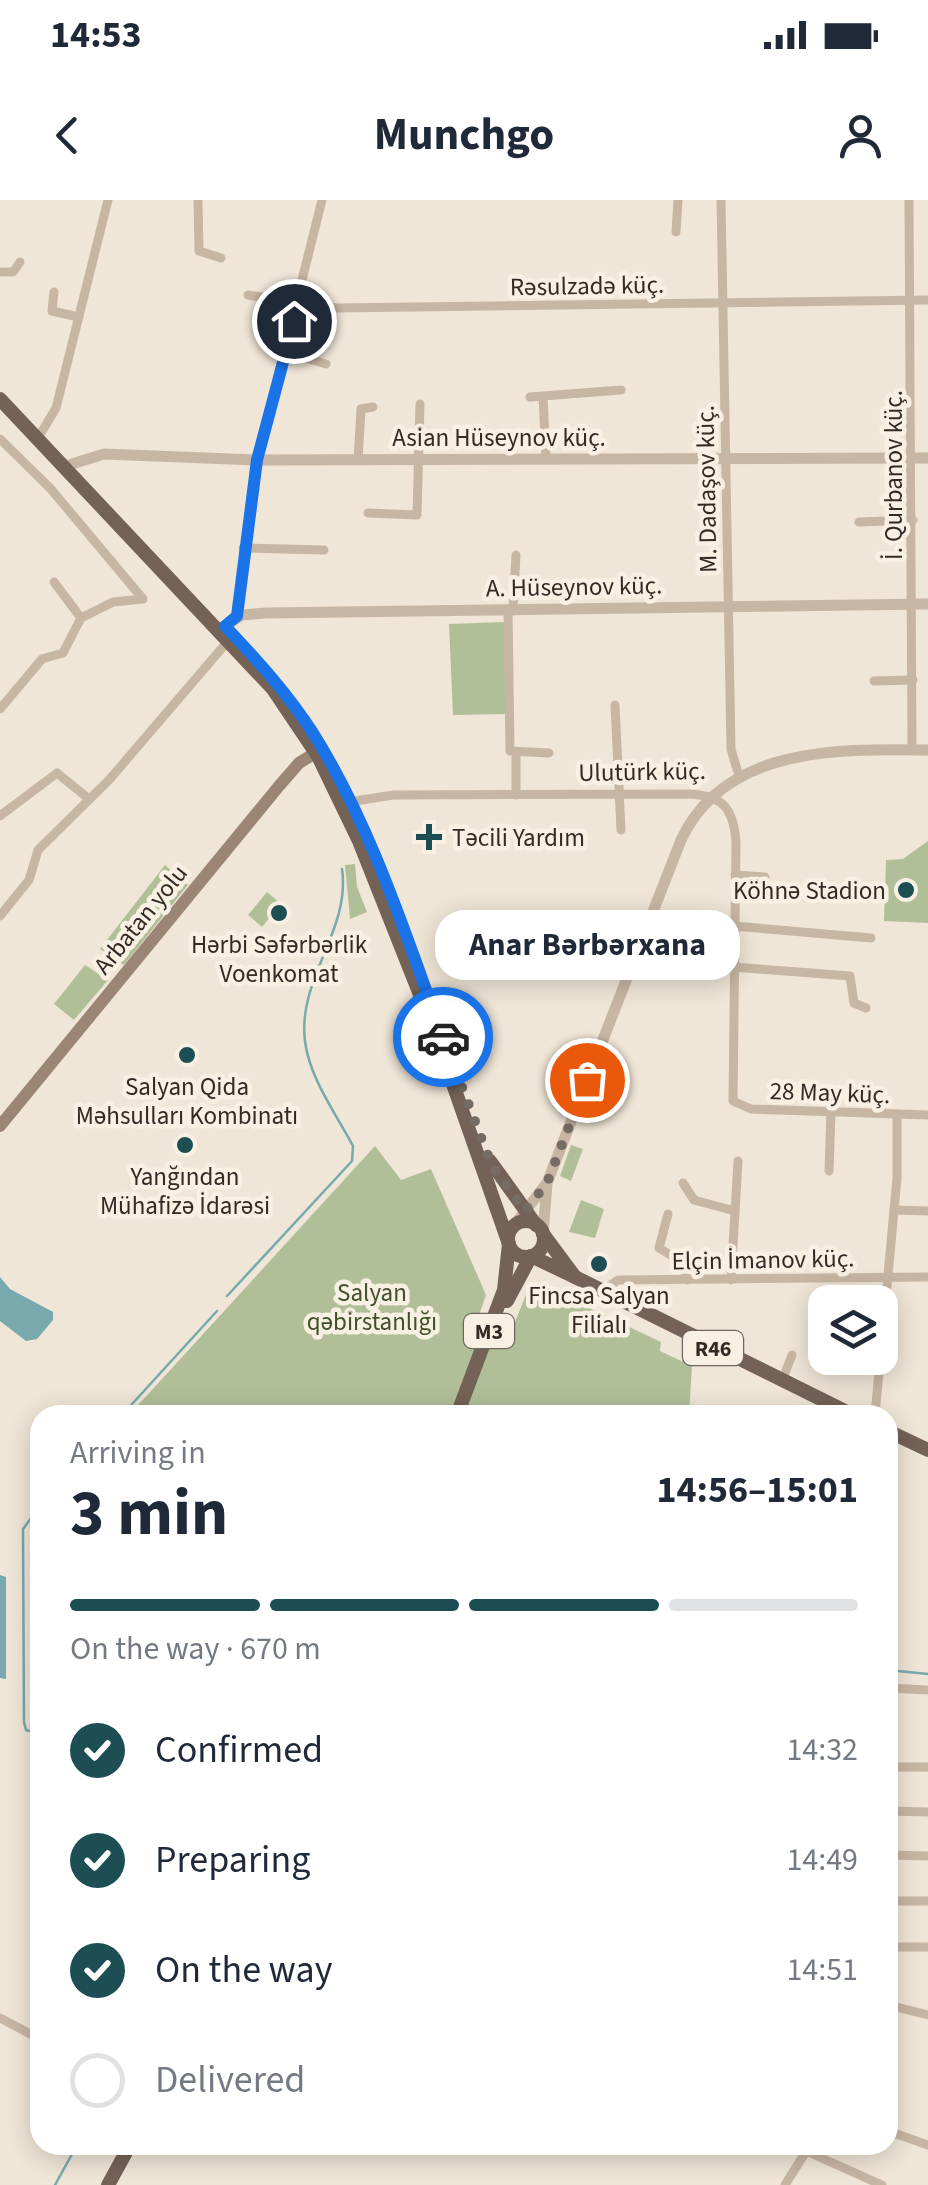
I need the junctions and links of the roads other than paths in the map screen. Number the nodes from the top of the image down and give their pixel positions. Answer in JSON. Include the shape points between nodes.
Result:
{"nodes":[{"id":1,"x":108,"y":200,"type":"edge"},
{"id":2,"x":198,"y":200,"type":"edge"},
{"id":3,"x":322,"y":200,"type":"edge"},
{"id":4,"x":678,"y":200,"type":"edge"},
{"id":5,"x":721,"y":200,"type":"edge"},
{"id":6,"x":909,"y":200,"type":"edge"},
{"id":7,"x":676,"y":232,"type":"dead end"},
{"id":8,"x":220,"y":258,"type":"dead end"},
{"id":9,"x":20,"y":262,"type":"dead end"},
{"id":10,"x":0,"y":272,"type":"edge"},
{"id":11,"x":54,"y":292,"type":"dead end"},
{"id":12,"x":248,"y":295,"type":"dead end"},
{"id":13,"x":913,"y":300,"type":"junction"},
{"id":14,"x":928,"y":300,"type":"edge"},
{"id":15,"x":722,"y":303,"type":"junction"},
{"id":16,"x":298,"y":304,"type":"junction"},
{"id":17,"x":79,"y":317,"type":"junction"},
{"id":18,"x":285,"y":352,"type":"junction"},
{"id":19,"x":326,"y":364,"type":"dead end"},
{"id":20,"x":621,"y":390,"type":"dead end"},
{"id":21,"x":0,"y":391,"type":"edge"},
{"id":22,"x":530,"y":396,"type":"dead end"},
{"id":23,"x":543,"y":396,"type":"junction"},
{"id":24,"x":0,"y":398,"type":"edge"},
{"id":25,"x":420,"y":404,"type":"dead end"},
{"id":26,"x":373,"y":407,"type":"dead end"},
{"id":27,"x":42,"y":433,"type":"junction"},
{"id":28,"x":0,"y":440,"type":"edge"},
{"id":29,"x":913,"y":458,"type":"junction"},
{"id":30,"x":928,"y":458,"type":"edge"},
{"id":31,"x":725,"y":459,"type":"junction"},
{"id":32,"x":257,"y":460,"type":"junction"},
{"id":33,"x":358,"y":460,"type":"junction"},
{"id":34,"x":419,"y":460,"type":"junction"},
{"id":35,"x":546,"y":460,"type":"junction"},
{"id":36,"x":72,"y":464,"type":"junction"},
{"id":37,"x":368,"y":513,"type":"dead end"},
{"id":38,"x":913,"y":520,"type":"junction"},
{"id":39,"x":860,"y":522,"type":"dead end"},
{"id":40,"x":244,"y":548,"type":"junction"},
{"id":41,"x":324,"y":550,"type":"dead end"},
{"id":42,"x":516,"y":555,"type":"dead end"},
{"id":43,"x":54,"y":582,"type":"dead end"},
{"id":44,"x":913,"y":604,"type":"junction"},
{"id":45,"x":928,"y":604,"type":"edge"},
{"id":46,"x":728,"y":606,"type":"junction"},
{"id":47,"x":510,"y":609,"type":"junction"},
{"id":48,"x":81,"y":618,"type":"junction"},
{"id":49,"x":230,"y":628,"type":"junction"},
{"id":50,"x":913,"y":680,"type":"junction"},
{"id":51,"x":874,"y":681,"type":"dead end"},
{"id":52,"x":614,"y":704,"type":"dead end"},
{"id":53,"x":0,"y":709,"type":"edge"},
{"id":54,"x":912,"y":750,"type":"junction"},
{"id":55,"x":928,"y":750,"type":"edge"},
{"id":56,"x":319,"y":751,"type":"junction"},
{"id":57,"x":549,"y":753,"type":"dead end"},
{"id":58,"x":516,"y":754,"type":"junction"},
{"id":59,"x":738,"y":776,"type":"junction"},
{"id":60,"x":621,"y":794,"type":"junction"},
{"id":61,"x":516,"y":796,"type":"junction"},
{"id":62,"x":712,"y":796,"type":"junction"},
{"id":63,"x":89,"y":799,"type":"junction"},
{"id":64,"x":349,"y":802,"type":"junction"},
{"id":65,"x":0,"y":816,"type":"edge"},
{"id":66,"x":621,"y":830,"type":"dead end"},
{"id":67,"x":735,"y":876,"type":"junction"},
{"id":68,"x":766,"y":877,"type":"dead end"},
{"id":69,"x":0,"y":916,"type":"edge"},
{"id":70,"x":734,"y":926,"type":"junction"},
{"id":71,"x":870,"y":938,"type":"dead end"},
{"id":72,"x":733,"y":966,"type":"junction"},
{"id":73,"x":866,"y":1008,"type":"dead end"},
{"id":74,"x":830,"y":1112,"type":"junction"},
{"id":75,"x":897,"y":1114,"type":"junction"},
{"id":76,"x":928,"y":1115,"type":"edge"},
{"id":77,"x":2,"y":1119,"type":"edge"},
{"id":78,"x":738,"y":1161,"type":"dead end"},
{"id":79,"x":829,"y":1171,"type":"dead end"},
{"id":80,"x":547,"y":1183,"type":"junction"},
{"id":81,"x":682,"y":1183,"type":"dead end"},
{"id":82,"x":894,"y":1210,"type":"junction"},
{"id":83,"x":525,"y":1211,"type":"junction"},
{"id":84,"x":735,"y":1211,"type":"junction"},
{"id":85,"x":928,"y":1211,"type":"edge"},
{"id":86,"x":668,"y":1214,"type":"dead end"},
{"id":87,"x":540,"y":1229,"type":"junction"},
{"id":88,"x":510,"y":1236,"type":"junction"},
{"id":89,"x":531,"y":1256,"type":"junction"},
{"id":90,"x":576,"y":1277,"type":"junction"},
{"id":91,"x":928,"y":1277,"type":"edge"},
{"id":92,"x":886,"y":1278,"type":"junction"},
{"id":93,"x":687,"y":1280,"type":"junction"},
{"id":94,"x":731,"y":1280,"type":"junction"},
{"id":95,"x":603,"y":1292,"type":"junction"},
{"id":96,"x":792,"y":1355,"type":"dead end"},
{"id":97,"x":782,"y":1381,"type":"junction"},
{"id":98,"x":464,"y":1405,"type":"edge"},
{"id":99,"x":465,"y":1405,"type":"edge"},
{"id":100,"x":832,"y":1405,"type":"edge"},
{"id":101,"x":876,"y":1405,"type":"edge"},
{"id":102,"x":898,"y":1436,"type":"edge"},
{"id":103,"x":928,"y":1450,"type":"edge"},
{"id":104,"x":898,"y":1688,"type":"edge"},
{"id":105,"x":928,"y":1690,"type":"edge"},
{"id":106,"x":928,"y":1766,"type":"edge"},
{"id":107,"x":898,"y":1767,"type":"edge"},
{"id":108,"x":898,"y":1812,"type":"edge"},
{"id":109,"x":928,"y":1812,"type":"edge"},
{"id":110,"x":898,"y":1855,"type":"edge"},
{"id":111,"x":928,"y":1856,"type":"edge"},
{"id":112,"x":898,"y":1901,"type":"edge"},
{"id":113,"x":928,"y":1901,"type":"edge"},
{"id":114,"x":898,"y":1947,"type":"edge"},
{"id":115,"x":928,"y":1947,"type":"edge"},
{"id":116,"x":898,"y":2007,"type":"edge"},
{"id":117,"x":928,"y":2014,"type":"edge"},
{"id":118,"x":0,"y":2018,"type":"edge"},
{"id":119,"x":30,"y":2034,"type":"edge"},
{"id":120,"x":898,"y":2134,"type":"edge"},
{"id":121,"x":928,"y":2144,"type":"edge"},
{"id":122,"x":114,"y":2155,"type":"edge"},
{"id":123,"x":124,"y":2155,"type":"edge"},
{"id":124,"x":804,"y":2155,"type":"edge"},
{"id":125,"x":822,"y":2155,"type":"edge"},
{"id":126,"x":98,"y":2185,"type":"edge"},
{"id":127,"x":108,"y":2185,"type":"edge"},
{"id":128,"x":785,"y":2185,"type":"edge"},
{"id":129,"x":882,"y":2185,"type":"edge"}],
"edges":[{"from":1,"to":17,"type":"street"},
{"from":2,"to":8,"type":"street","via":[[200,251]]},
{"from":3,"to":16,"type":"street"},
{"from":4,"to":7,"type":"street"},
{"from":5,"to":15,"type":"street","name":"M. Dadaşov küç."},
{"from":6,"to":13,"type":"street","name":"İ. Qurbanov küç."},
{"from":9,"to":10,"type":"street","via":[[13,272]]},
{"from":11,"to":17,"type":"street","via":[[52,311]]},
{"from":12,"to":16,"type":"street","name":"Rəsulzadə küç."},
{"from":13,"to":14,"type":"street","name":"Rəsulzadə küç."},
{"from":13,"to":15,"type":"street","name":"Rəsulzadə küç."},
{"from":13,"to":29,"type":"street","name":"İ. Qurbanov küç."},
{"from":15,"to":16,"type":"street","name":"Rəsulzadə küç."},
{"from":15,"to":31,"type":"street","name":"M. Dadaşov küç."},
{"from":16,"to":18,"type":"street"},
{"from":17,"to":27,"type":"street","via":[[56,408]]},
{"from":18,"to":19,"type":"street"},
{"from":18,"to":32,"type":"street"},
{"from":20,"to":23,"type":"street"},
{"from":21,"to":27,"type":"main road"},
{"from":22,"to":23,"type":"street"},
{"from":23,"to":35,"type":"street"},
{"from":24,"to":49,"type":"main road"},
{"from":25,"to":34,"type":"street"},
{"from":26,"to":33,"type":"street","via":[[361,410]]},
{"from":27,"to":36,"type":"main road"},
{"from":28,"to":48,"type":"street","via":[[50,488],[143,599],[113,602]]},
{"from":29,"to":30,"type":"street","name":"Asian Hüseynov küç."},
{"from":29,"to":31,"type":"street","name":"Asian Hüseynov küç."},
{"from":29,"to":38,"type":"street","name":"İ. Qurbanov küç."},
{"from":31,"to":35,"type":"street","name":"Asian Hüseynov küç."},
{"from":31,"to":46,"type":"street","name":"M. Dadaşov küç."},
{"from":32,"to":33,"type":"street","name":"Asian Hüseynov küç."},
{"from":32,"to":36,"type":"street","name":"Asian Hüseynov küç.","via":[[104,454]]},
{"from":32,"to":40,"type":"street"},
{"from":33,"to":34,"type":"street","name":"Asian Hüseynov küç."},
{"from":34,"to":35,"type":"street","name":"Asian Hüseynov küç."},
{"from":34,"to":37,"type":"street","via":[[417,515]]},
{"from":36,"to":49,"type":"main road"},
{"from":38,"to":39,"type":"street"},
{"from":38,"to":44,"type":"street","name":"İ. Qurbanov küç."},
{"from":40,"to":41,"type":"street"},
{"from":40,"to":49,"type":"street"},
{"from":42,"to":47,"type":"street"},
{"from":43,"to":48,"type":"street"},
{"from":44,"to":45,"type":"street","name":"A. Hüseynov küç."},
{"from":44,"to":46,"type":"street","name":"A. Hüseynov küç."},
{"from":44,"to":50,"type":"street","name":"İ. Qurbanov küç."},
{"from":46,"to":47,"type":"street","name":"A. Hüseynov küç."},
{"from":46,"to":59,"type":"street","name":"M. Dadaşov küç.","via":[[731,749]]},
{"from":47,"to":49,"type":"street","name":"A. Hüseynov küç."},
{"from":47,"to":58,"type":"street","via":[[510,748]]},
{"from":48,"to":53,"type":"street","via":[[64,653],[42,659]]},
{"from":49,"to":56,"type":"main road","via":[[278,685]]},
{"from":49,"to":63,"type":"street"},
{"from":50,"to":51,"type":"street"},
{"from":50,"to":54,"type":"street","name":"İ. Qurbanov küç."},
{"from":52,"to":60,"type":"street"},
{"from":54,"to":55,"type":"street","name":"Ulutürk küç."},
{"from":54,"to":59,"type":"street","name":"Ulutürk küç.","via":[[810,754]]},
{"from":56,"to":64,"type":"main road"},
{"from":56,"to":77,"type":"main road","name":"Arbatan yolu","via":[[279,786]]},
{"from":56,"to":88,"type":"main road","via":[[385,902]]},
{"from":57,"to":58,"type":"street"},
{"from":58,"to":61,"type":"street"},
{"from":59,"to":62,"type":"street","name":"Ulutürk küç."},
{"from":60,"to":61,"type":"street","name":"Ulutürk küç."},
{"from":60,"to":62,"type":"street","name":"Ulutürk küç."},
{"from":60,"to":66,"type":"street"},
{"from":61,"to":64,"type":"street","name":"Ulutürk küç.","via":[[381,795]]},
{"from":62,"to":67,"type":"street","via":[[733,816]]},
{"from":62,"to":80,"type":"street","via":[[681,840]]},
{"from":63,"to":65,"type":"street","via":[[57,773]]},
{"from":63,"to":69,"type":"street","via":[[38,850],[29,880]]},
{"from":64,"to":83,"type":"main road","via":[[489,1160]]},
{"from":67,"to":68,"type":"street"},
{"from":67,"to":70,"type":"street"},
{"from":70,"to":71,"type":"street"},
{"from":70,"to":72,"type":"street"},
{"from":72,"to":73,"type":"street","via":[[850,976],[854,1003]]},
{"from":72,"to":74,"type":"street","name":"28 May küç.","via":[[733,1102],[751,1109]]},
{"from":74,"to":75,"type":"street","name":"28 May küç."},
{"from":74,"to":79,"type":"street"},
{"from":75,"to":76,"type":"street","name":"28 May küç."},
{"from":75,"to":82,"type":"street"},
{"from":78,"to":84,"type":"street"},
{"from":80,"to":83,"type":"street"},
{"from":80,"to":87,"type":"street"},
{"from":81,"to":84,"type":"street","via":[[694,1200]]},
{"from":82,"to":85,"type":"street"},
{"from":82,"to":92,"type":"street"},
{"from":83,"to":87,"type":"main road"},
{"from":83,"to":88,"type":"street"},
{"from":84,"to":94,"type":"street"},
{"from":86,"to":93,"type":"street","via":[[659,1248],[684,1263]]},
{"from":87,"to":88,"type":"main road","via":[[526,1221]]},
{"from":87,"to":89,"type":"main road","via":[[540,1249]]},
{"from":87,"to":90,"type":"main road"},
{"from":88,"to":89,"type":"main road","via":[[515,1253]]},
{"from":88,"to":98,"type":"main road","number":"M3","via":[[504,1290]]},
{"from":89,"to":90,"type":"main road"},
{"from":89,"to":99,"type":"main road"},
{"from":90,"to":95,"type":"main road","number":"R46"},
{"from":91,"to":92,"type":"street","name":"Elçin İmanov küç."},
{"from":92,"to":94,"type":"street","name":"Elçin İmanov küç."},
{"from":92,"to":101,"type":"street"},
{"from":93,"to":94,"type":"street","name":"Elçin İmanov küç."},
{"from":93,"to":95,"type":"street","name":"Elçin İmanov küç.","via":[[613,1281]]},
{"from":95,"to":97,"type":"main road","number":"R46"},
{"from":96,"to":97,"type":"street"},
{"from":97,"to":100,"type":"main road","number":"R46"},
{"from":102,"to":103,"type":"main road"},
{"from":104,"to":105,"type":"street"},
{"from":106,"to":107,"type":"street"},
{"from":108,"to":109,"type":"street"},
{"from":110,"to":111,"type":"street"},
{"from":112,"to":113,"type":"street"},
{"from":114,"to":115,"type":"street"},
{"from":116,"to":117,"type":"street"},
{"from":118,"to":119,"type":"street"},
{"from":120,"to":121,"type":"street"},
{"from":122,"to":126,"type":"main road"},
{"from":123,"to":127,"type":"main road"},
{"from":124,"to":128,"type":"street"},
{"from":125,"to":129,"type":"street"}]}
